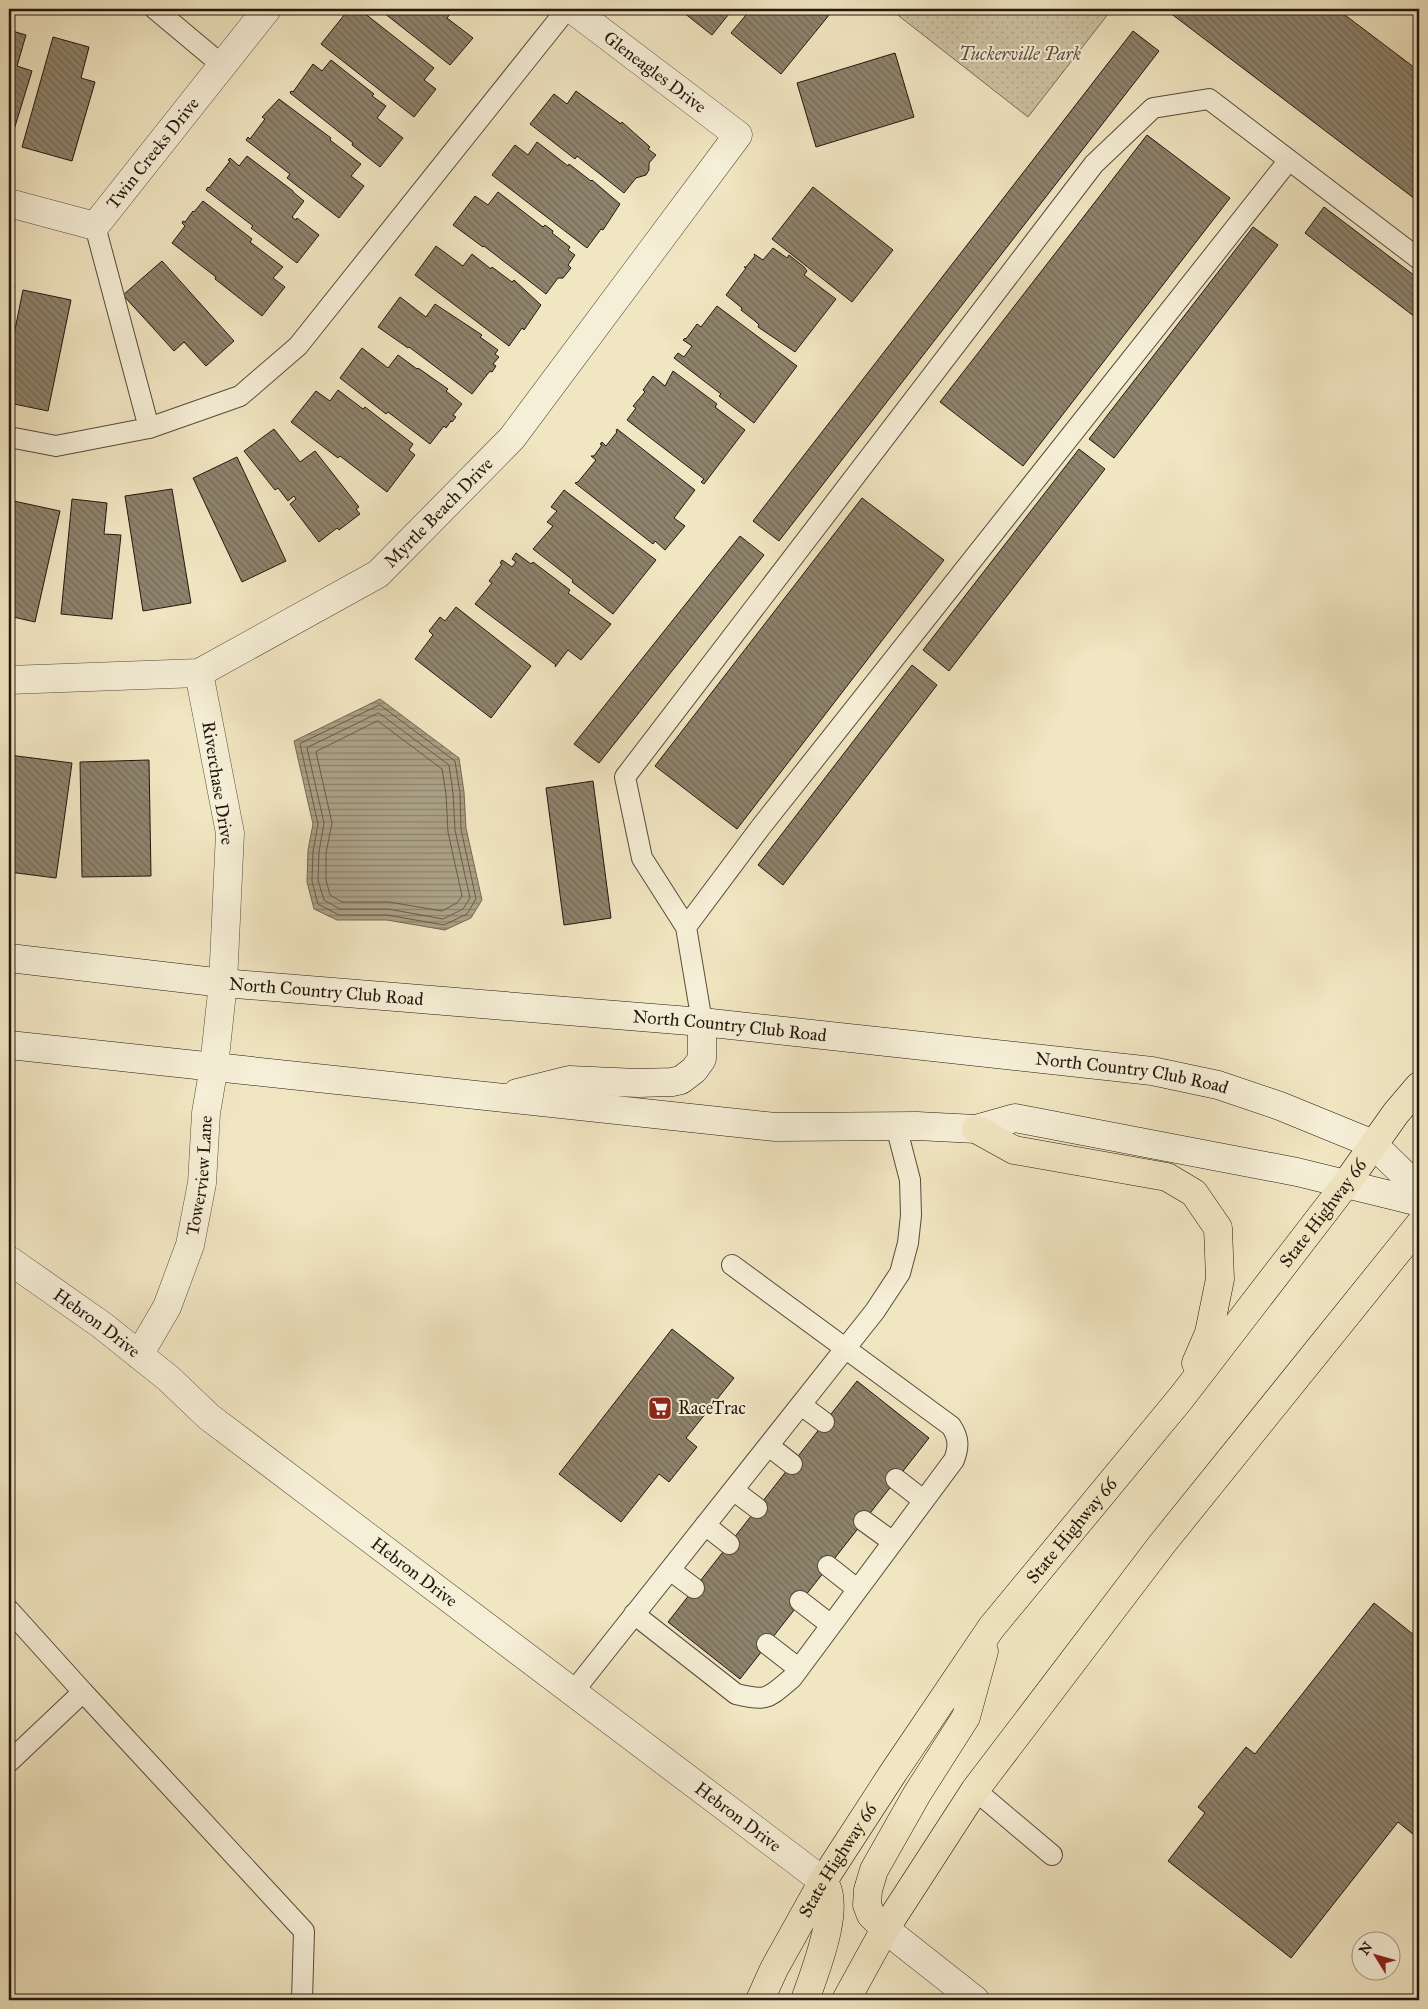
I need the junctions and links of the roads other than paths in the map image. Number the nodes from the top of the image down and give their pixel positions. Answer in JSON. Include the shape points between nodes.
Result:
{"nodes":[{"id":1,"x":155,"y":9,"type":"edge"},
{"id":2,"x":267,"y":9,"type":"edge"},
{"id":3,"x":567,"y":9,"type":"edge"},
{"id":4,"x":572,"y":9,"type":"edge"},
{"id":5,"x":222,"y":65,"type":"junction"},
{"id":6,"x":738,"y":135,"type":"joint"},
{"id":7,"x":1290,"y":160,"type":"junction"},
{"id":8,"x":9,"y":204,"type":"edge"},
{"id":9,"x":94,"y":226,"type":"junction"},
{"id":10,"x":1419,"y":259,"type":"edge"},
{"id":11,"x":149,"y":428,"type":"junction"},
{"id":12,"x":9,"y":437,"type":"edge"},
{"id":13,"x":199,"y":673,"type":"junction"},
{"id":14,"x":9,"y":680,"type":"edge"},
{"id":15,"x":686,"y":927,"type":"junction"},
{"id":16,"x":9,"y":958,"type":"edge"},
{"id":17,"x":223,"y":983,"type":"junction"},
{"id":18,"x":702,"y":1022,"type":"junction"},
{"id":19,"x":9,"y":1045,"type":"edge"},
{"id":20,"x":214,"y":1066,"type":"junction"},
{"id":21,"x":1419,"y":1086,"type":"edge"},
{"id":22,"x":499,"y":1097,"type":"junction"},
{"id":23,"x":896,"y":1126,"type":"junction"},
{"id":24,"x":976,"y":1129,"type":"junction"},
{"id":25,"x":1373,"y":1144,"type":"junction"},
{"id":26,"x":1345,"y":1185,"type":"junction"},
{"id":27,"x":1419,"y":1189,"type":"edge"},
{"id":28,"x":1419,"y":1202,"type":"edge"},
{"id":29,"x":1419,"y":1225,"type":"edge"},
{"id":30,"x":9,"y":1260,"type":"edge"},
{"id":31,"x":732,"y":1265,"type":"dead end"},
{"id":32,"x":847,"y":1347,"type":"junction"},
{"id":33,"x":139,"y":1355,"type":"junction"},
{"id":34,"x":1181,"y":1398,"type":"junction"},
{"id":35,"x":801,"y":1405,"type":"junction"},
{"id":36,"x":824,"y":1422,"type":"dead end"},
{"id":37,"x":769,"y":1446,"type":"junction"},
{"id":38,"x":792,"y":1464,"type":"dead end"},
{"id":39,"x":896,"y":1479,"type":"dead end"},
{"id":40,"x":733,"y":1490,"type":"junction"},
{"id":41,"x":924,"y":1500,"type":"junction"},
{"id":42,"x":757,"y":1508,"type":"dead end"},
{"id":43,"x":864,"y":1521,"type":"dead end"},
{"id":44,"x":705,"y":1525,"type":"junction"},
{"id":45,"x":893,"y":1542,"type":"junction"},
{"id":46,"x":729,"y":1544,"type":"dead end"},
{"id":47,"x":828,"y":1566,"type":"dead end"},
{"id":48,"x":670,"y":1570,"type":"junction"},
{"id":49,"x":694,"y":1588,"type":"dead end"},
{"id":50,"x":858,"y":1589,"type":"junction"},
{"id":51,"x":800,"y":1602,"type":"dead end"},
{"id":52,"x":9,"y":1610,"type":"edge"},
{"id":53,"x":634,"y":1614,"type":"junction"},
{"id":54,"x":831,"y":1625,"type":"junction"},
{"id":55,"x":991,"y":1628,"type":"junction"},
{"id":56,"x":767,"y":1644,"type":"dead end"},
{"id":57,"x":798,"y":1668,"type":"junction"},
{"id":58,"x":83,"y":1692,"type":"junction"},
{"id":59,"x":572,"y":1692,"type":"junction"},
{"id":60,"x":9,"y":1762,"type":"edge"},
{"id":61,"x":975,"y":1790,"type":"junction"},
{"id":62,"x":1052,"y":1854,"type":"dead end"},
{"id":63,"x":823,"y":1881,"type":"junction"},
{"id":64,"x":885,"y":1929,"type":"junction"},
{"id":65,"x":302,"y":2000,"type":"edge"},
{"id":66,"x":760,"y":2000,"type":"edge"},
{"id":67,"x":805,"y":2000,"type":"edge"},
{"id":68,"x":846,"y":2000,"type":"edge"},
{"id":69,"x":975,"y":2000,"type":"edge"}],
"edges":[{"from":1,"to":5,"type":"lane"},
{"from":2,"to":5,"type":"street","name":"Twin Creeks Drive"},
{"from":3,"to":11,"type":"lane","via":[[298,346],[240,396]]},
{"from":4,"to":6,"type":"street","name":"Gleneagles Drive"},
{"from":5,"to":9,"type":"street","name":"Twin Creeks Drive"},
{"from":6,"to":13,"type":"street","name":"Myrtle Beach Drive","via":[[512,438],[378,574]]},
{"from":7,"to":10,"type":"lane"},
{"from":7,"to":15,"type":"lane","via":[[760,828]]},
{"from":7,"to":15,"type":"lane","via":[[1209,99],[1154,108],[1094,164],[625,777],[642,858]]},
{"from":8,"to":9,"type":"street","name":"Twin Creeks Drive"},
{"from":9,"to":11,"type":"lane"},
{"from":11,"to":12,"type":"lane","via":[[56,446]]},
{"from":13,"to":14,"type":"street","name":"Myrtle Beach Drive"},
{"from":13,"to":17,"type":"street","name":"Riverchase Drive","via":[[230,833]]},
{"from":15,"to":18,"type":"lane"},
{"from":16,"to":17,"type":"street","name":"North Country Club Road"},
{"from":17,"to":18,"type":"street","name":"North Country Club Road"},
{"from":17,"to":20,"type":"street","name":"Towerview Lane"},
{"from":18,"to":22,"type":"street","via":[[702,1059],[681,1080],[638,1083],[569,1080]]},
{"from":18,"to":25,"type":"street","name":"North Country Club Road","via":[[1152,1071],[1218,1085]]},
{"from":19,"to":20,"type":"street"},
{"from":20,"to":22,"type":"street"},
{"from":20,"to":33,"type":"street","name":"Towerview Lane","via":[[206,1113],[202,1183],[190,1245],[167,1307]]},
{"from":21,"to":25,"type":"main road","name":"State Highway 66"},
{"from":22,"to":23,"type":"street","via":[[775,1127]]},
{"from":23,"to":24,"type":"street"},
{"from":23,"to":32,"type":"lane","via":[[910,1180],[908,1243],[900,1273]]},
{"from":24,"to":26,"type":"street","via":[[1015,1118],[1297,1172]]},
{"from":24,"to":34,"type":"main road","via":[[1014,1150],[1167,1177],[1194,1193],[1218,1228],[1220,1279],[1209,1333]]},
{"from":25,"to":26,"type":"main road","name":"State Highway 66"},
{"from":25,"to":27,"type":"street","name":"North Country Club Road"},
{"from":26,"to":28,"type":"street"},
{"from":26,"to":34,"type":"main road","name":"State Highway 66"},
{"from":29,"to":61,"type":"main road","via":[[1162,1544]]},
{"from":30,"to":33,"type":"street","name":"Hebron Drive"},
{"from":31,"to":32,"type":"lane"},
{"from":32,"to":35,"type":"lane"},
{"from":32,"to":41,"type":"lane","via":[[951,1426],[956,1434],[958,1448],[954,1460]]},
{"from":33,"to":59,"type":"street","name":"Hebron Drive","via":[[209,1417]]},
{"from":34,"to":55,"type":"main road","name":"State Highway 66"},
{"from":35,"to":36,"type":"lane"},
{"from":35,"to":37,"type":"lane"},
{"from":37,"to":38,"type":"lane"},
{"from":37,"to":40,"type":"lane"},
{"from":39,"to":41,"type":"lane"},
{"from":40,"to":42,"type":"lane"},
{"from":40,"to":44,"type":"lane"},
{"from":41,"to":45,"type":"lane"},
{"from":43,"to":45,"type":"lane"},
{"from":44,"to":46,"type":"lane"},
{"from":44,"to":48,"type":"lane"},
{"from":45,"to":50,"type":"lane"},
{"from":47,"to":50,"type":"lane"},
{"from":48,"to":49,"type":"lane"},
{"from":48,"to":53,"type":"lane"},
{"from":50,"to":54,"type":"lane"},
{"from":51,"to":54,"type":"lane"},
{"from":52,"to":58,"type":"lane"},
{"from":53,"to":57,"type":"lane","via":[[736,1694],[768,1698],[792,1678]]},
{"from":53,"to":59,"type":"lane"},
{"from":54,"to":57,"type":"lane"},
{"from":55,"to":63,"type":"main road","name":"State Highway 66"},
{"from":55,"to":64,"type":"main road","via":[[966,1717],[916,1794],[874,1870],[867,1905]]},
{"from":56,"to":57,"type":"lane"},
{"from":58,"to":60,"type":"lane"},
{"from":58,"to":65,"type":"lane","via":[[304,1931]]},
{"from":59,"to":63,"type":"street","name":"Hebron Drive"},
{"from":61,"to":62,"type":"lane"},
{"from":61,"to":64,"type":"main road"},
{"from":63,"to":66,"type":"main road","name":"State Highway 66"},
{"from":63,"to":67,"type":"main road","via":[[828,1887],[828,1929]]},
{"from":64,"to":68,"type":"main road"},
{"from":64,"to":69,"type":"street"}]}
